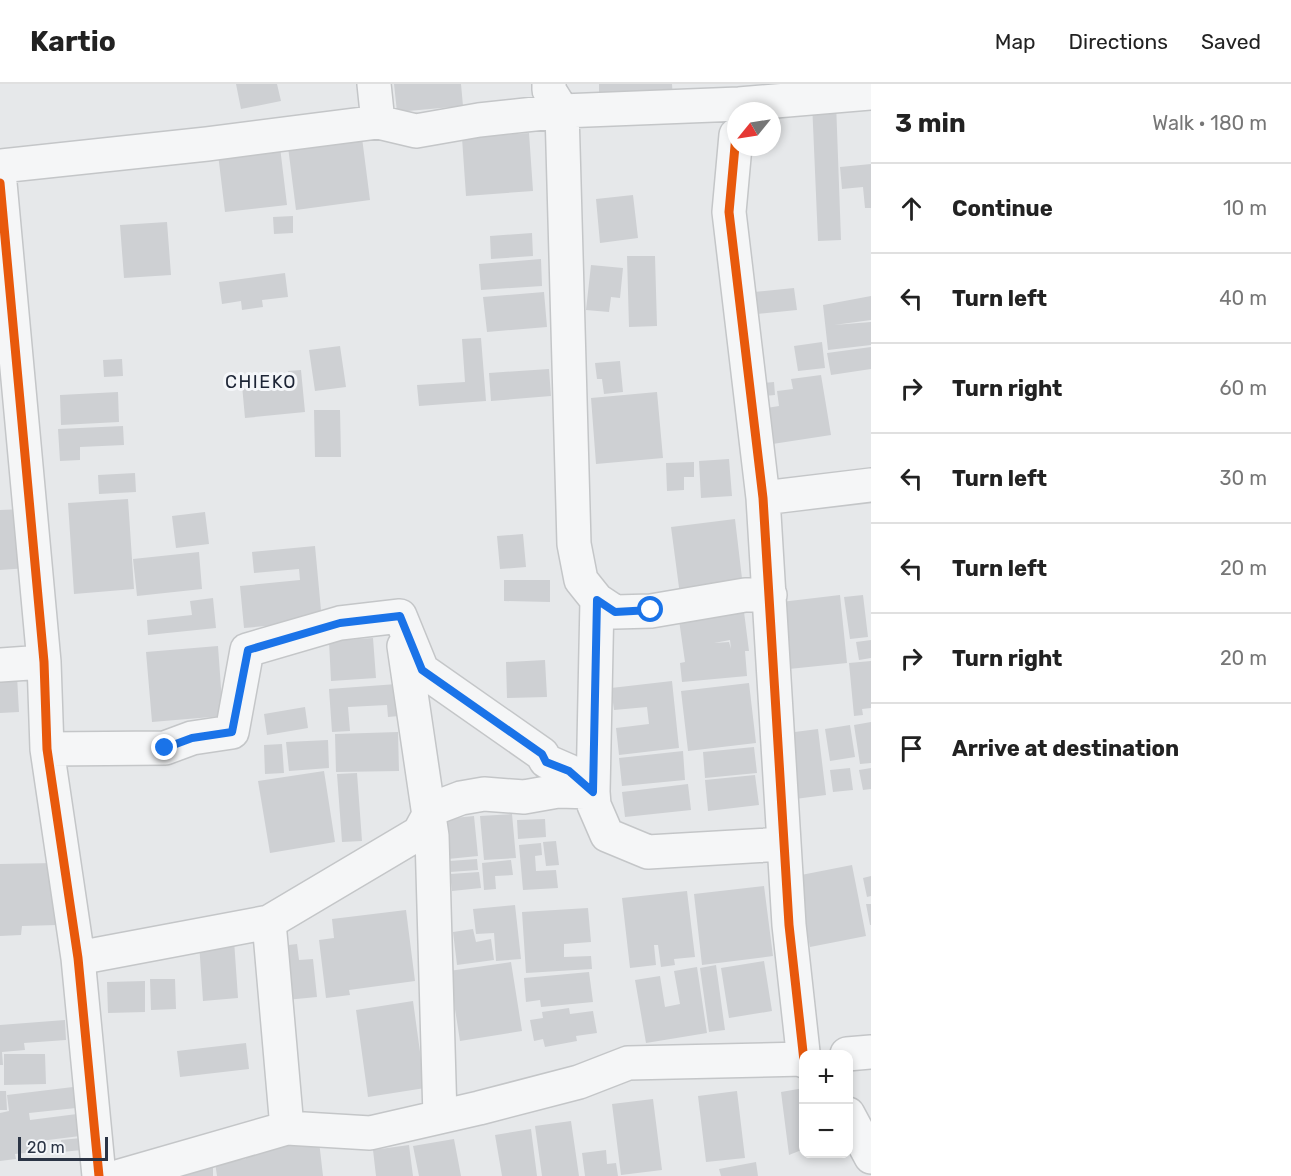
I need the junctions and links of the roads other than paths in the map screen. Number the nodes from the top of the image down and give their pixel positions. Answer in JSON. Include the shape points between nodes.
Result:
{"nodes":[{"id":1,"x":375,"y":84,"type":"edge"},
{"id":2,"x":871,"y":93,"type":"edge"},
{"id":3,"x":556,"y":98,"type":"edge"},
{"id":4,"x":781,"y":109,"type":"edge"},
{"id":5,"x":727,"y":116,"type":"edge"},
{"id":6,"x":378,"y":123,"type":"junction"},
{"id":7,"x":734,"y":156,"type":"edge"},
{"id":8,"x":0,"y":166,"type":"edge"},
{"id":9,"x":0,"y":183,"type":"edge"},
{"id":10,"x":871,"y":484,"type":"edge"},
{"id":11,"x":763,"y":498,"type":"junction"},
{"id":12,"x":771,"y":595,"type":"junction"},
{"id":13,"x":597,"y":600,"type":"junction"},
{"id":14,"x":400,"y":616,"type":"junction"},
{"id":15,"x":44,"y":662,"type":"junction"},
{"id":16,"x":0,"y":665,"type":"edge"},
{"id":17,"x":47,"y":749,"type":"junction"},
{"id":18,"x":593,"y":792,"type":"junction"},
{"id":19,"x":429,"y":814,"type":"junction"},
{"id":20,"x":784,"y":844,"type":"junction"},
{"id":21,"x":269,"y":922,"type":"junction"},
{"id":22,"x":78,"y":958,"type":"junction"},
{"id":23,"x":802,"y":1050,"type":"edge"},
{"id":24,"x":871,"y":1052,"type":"edge"},
{"id":25,"x":853,"y":1054,"type":"edge"},
{"id":26,"x":799,"y":1060,"type":"edge"},
{"id":27,"x":440,"y":1117,"type":"junction"},
{"id":28,"x":853,"y":1122,"type":"edge"},
{"id":29,"x":287,"y":1128,"type":"junction"},
{"id":30,"x":871,"y":1157,"type":"edge"},
{"id":31,"x":99,"y":1176,"type":"edge"},
{"id":32,"x":120,"y":1176,"type":"edge"}],
"edges":[{"from":1,"to":6,"type":"street"},
{"from":2,"to":4,"type":"street"},
{"from":3,"to":5,"type":"street"},
{"from":3,"to":6,"type":"street","via":[[479,120],[416,131]]},
{"from":3,"to":13,"type":"street","via":[[574,544],[580,580]]},
{"from":6,"to":8,"type":"street"},
{"from":7,"to":11,"type":"street","via":[[729,212]]},
{"from":9,"to":15,"type":"street"},
{"from":10,"to":11,"type":"street"},
{"from":11,"to":12,"type":"street"},
{"from":12,"to":13,"type":"street","via":[[615,612]]},
{"from":12,"to":20,"type":"street"},
{"from":13,"to":18,"type":"street"},
{"from":14,"to":17,"type":"street","via":[[340,623],[248,650],[232,732],[192,738],[165,748]]},
{"from":14,"to":18,"type":"street","via":[[422,670],[542,754],[546,762],[569,771]]},
{"from":14,"to":19,"type":"street"},
{"from":15,"to":16,"type":"street"},
{"from":15,"to":17,"type":"street"},
{"from":17,"to":22,"type":"street"},
{"from":18,"to":19,"type":"street","via":[[558,791],[524,798],[484,794],[461,798],[432,809]]},
{"from":18,"to":20,"type":"street","via":[[594,805],[607,835],[648,852]]},
{"from":19,"to":21,"type":"street","via":[[419,833]]},
{"from":19,"to":27,"type":"street"},
{"from":20,"to":23,"type":"street"},
{"from":21,"to":22,"type":"street"},
{"from":21,"to":29,"type":"street"},
{"from":22,"to":31,"type":"street"},
{"from":24,"to":25,"type":"street"},
{"from":26,"to":27,"type":"street","via":[[628,1063],[579,1082]]},
{"from":27,"to":29,"type":"street","via":[[370,1133]]},
{"from":28,"to":30,"type":"street"},
{"from":29,"to":32,"type":"street"}]}
